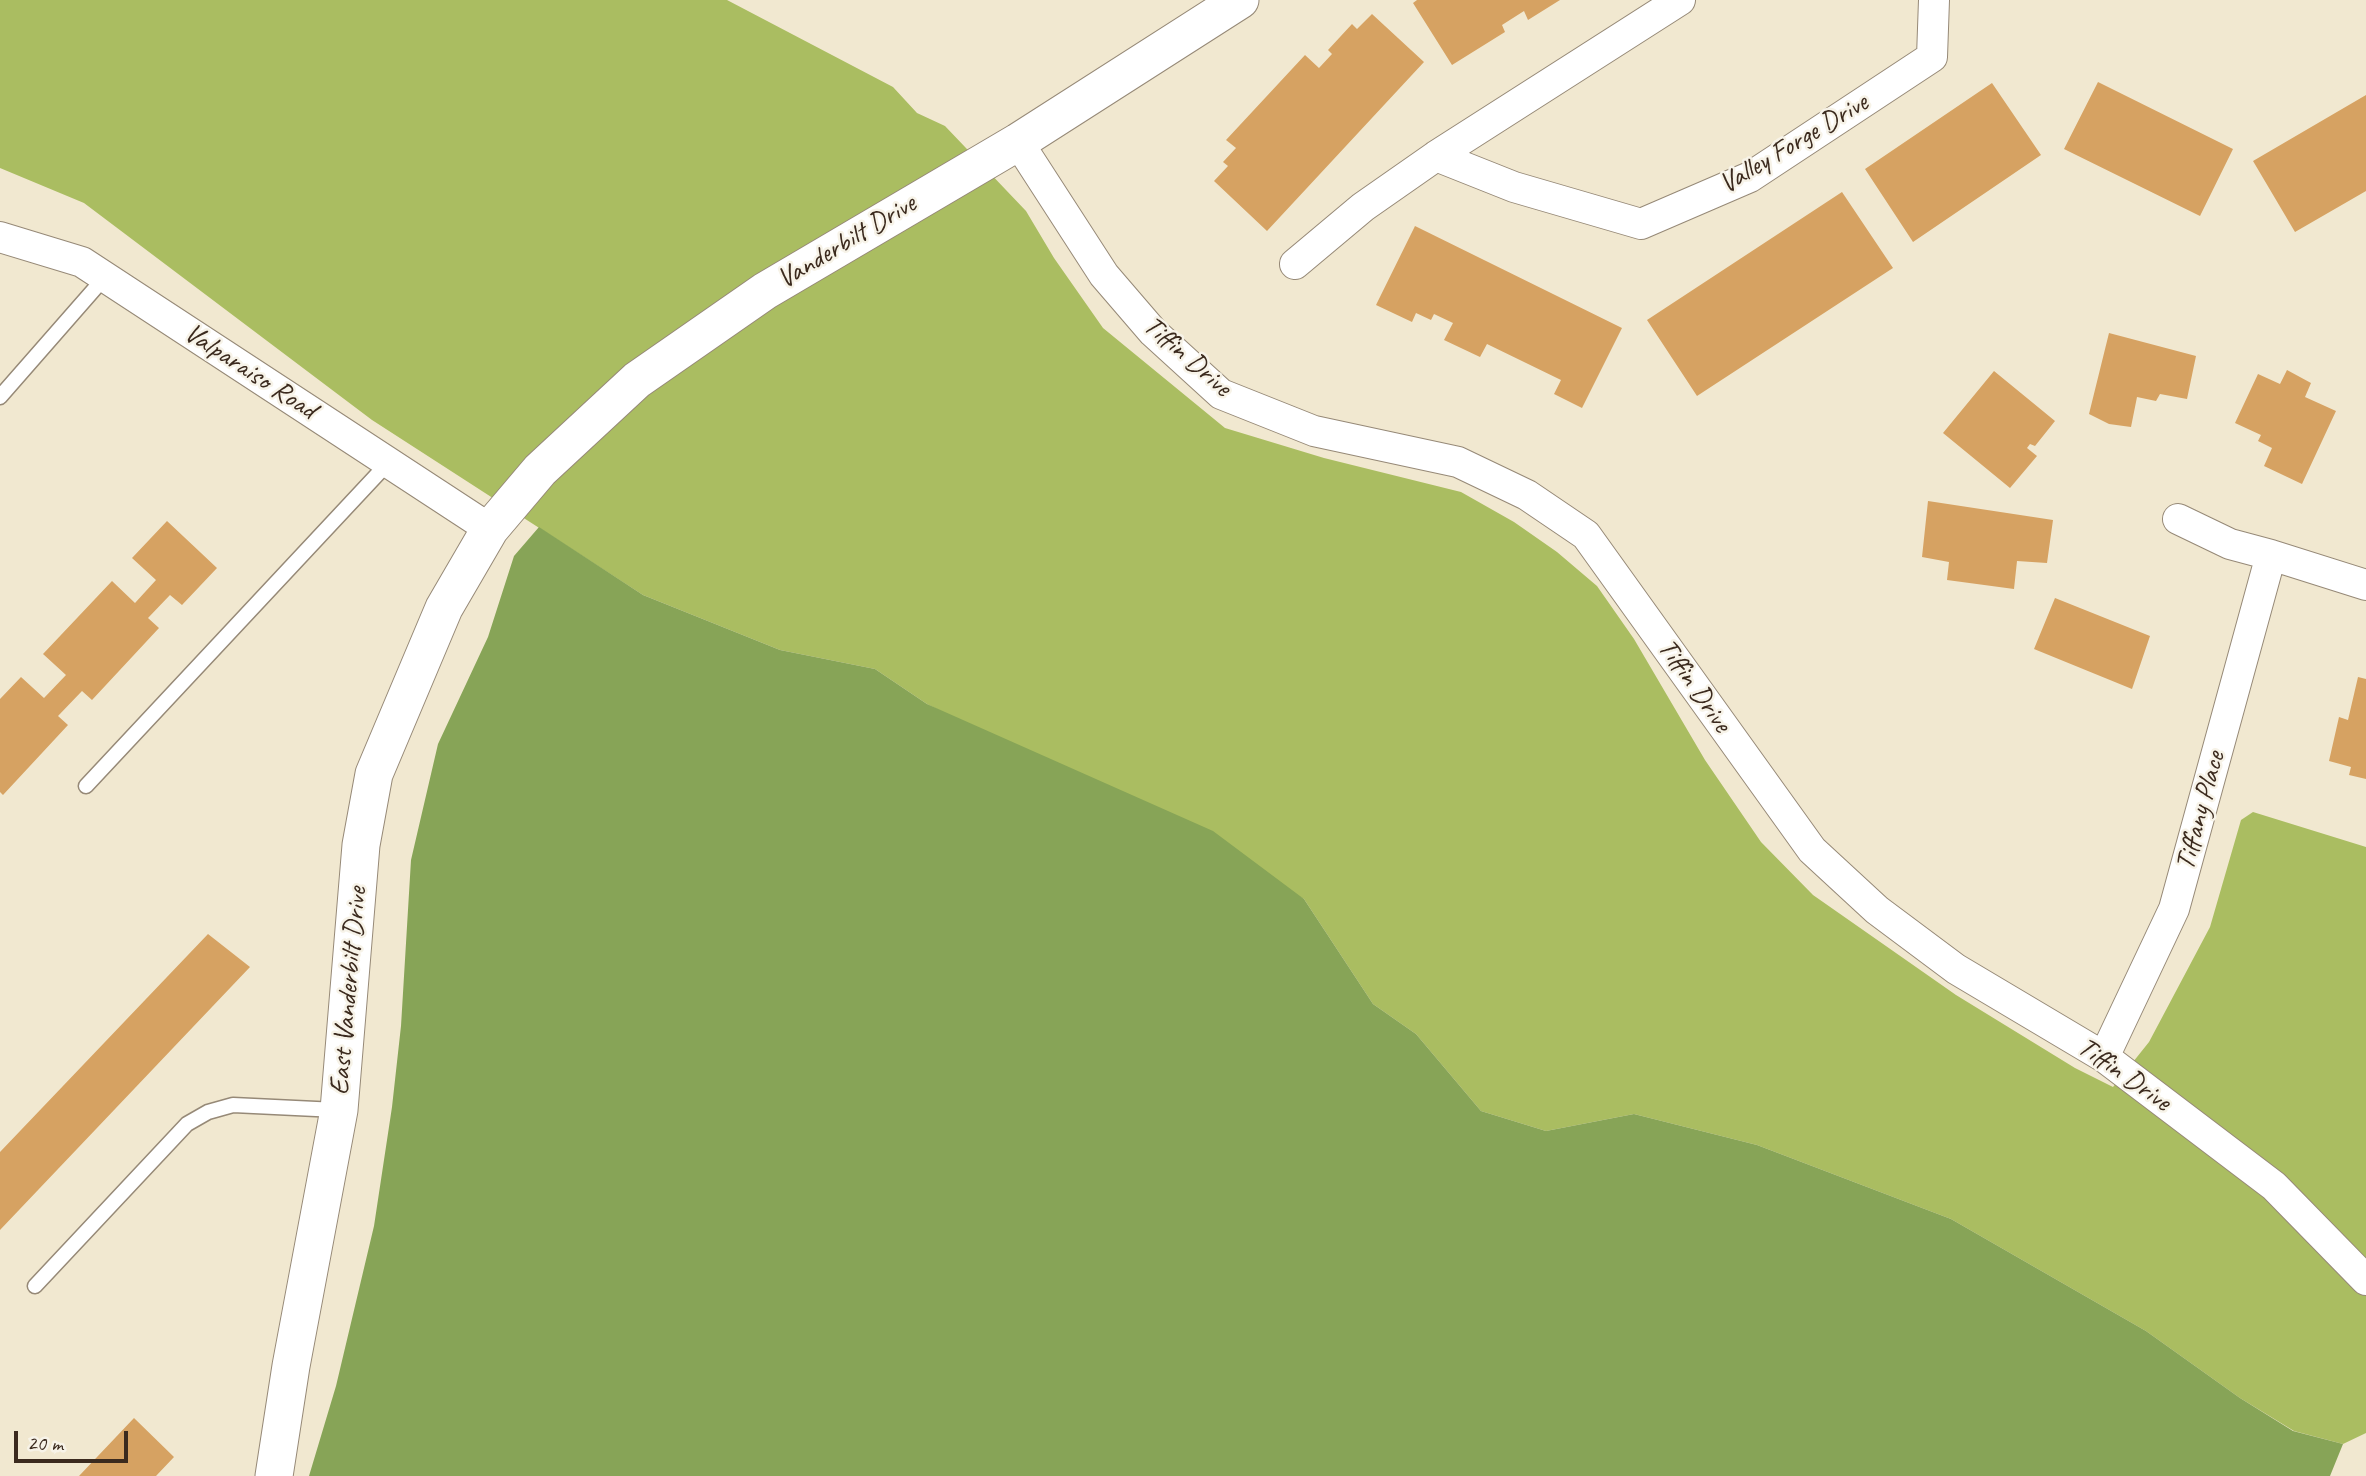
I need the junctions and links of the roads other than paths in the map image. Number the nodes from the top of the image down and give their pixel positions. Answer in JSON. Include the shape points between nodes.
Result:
{"nodes":[{"id":1,"x":1240,"y":0,"type":"edge"},
{"id":2,"x":1680,"y":0,"type":"edge"},
{"id":3,"x":1934,"y":0,"type":"edge"},
{"id":4,"x":1018,"y":142,"type":"junction"},
{"id":5,"x":1436,"y":156,"type":"junction"},
{"id":6,"x":0,"y":237,"type":"edge"},
{"id":7,"x":1295,"y":264,"type":"dead end"},
{"id":8,"x":105,"y":277,"type":"junction"},
{"id":9,"x":0,"y":397,"type":"edge"},
{"id":10,"x":388,"y":463,"type":"junction"},
{"id":11,"x":2178,"y":519,"type":"dead end"},
{"id":12,"x":491,"y":529,"type":"junction"},
{"id":13,"x":2271,"y":555,"type":"junction"},
{"id":14,"x":2366,"y":585,"type":"edge"},
{"id":15,"x":86,"y":786,"type":"dead end"},
{"id":16,"x":2104,"y":1056,"type":"junction"},
{"id":17,"x":339,"y":1110,"type":"junction"},
{"id":18,"x":2366,"y":1280,"type":"edge"},
{"id":19,"x":35,"y":1286,"type":"dead end"},
{"id":20,"x":274,"y":1476,"type":"edge"}],
"edges":[{"from":1,"to":4,"type":"street","name":"Vanderbilt Drive"},
{"from":2,"to":5,"type":"street"},
{"from":3,"to":5,"type":"street","name":"Valley Forge Drive","via":[[1932,57],[1750,177],[1641,224],[1514,187]]},
{"from":4,"to":12,"type":"street","name":"Vanderbilt Drive","via":[[765,291],[637,380],[540,470]]},
{"from":4,"to":16,"type":"street","name":"Tiffin Drive","via":[[1104,275],[1153,332],[1221,394],[1314,432],[1458,463],[1527,495],[1586,535],[1812,850],[1877,910],[1956,968]]},
{"from":5,"to":7,"type":"street","via":[[1363,207]]},
{"from":6,"to":8,"type":"street","name":"Valparaiso Road","via":[[82,262]]},
{"from":8,"to":9,"type":"lane"},
{"from":8,"to":10,"type":"street","name":"Valparaiso Road"},
{"from":10,"to":12,"type":"street","name":"Valparaiso Road"},
{"from":10,"to":15,"type":"lane"},
{"from":11,"to":13,"type":"street","via":[[2230,544]]},
{"from":12,"to":17,"type":"street","name":"East Vanderbilt Drive","via":[[444,608],[374,774],[361,845]]},
{"from":13,"to":14,"type":"street"},
{"from":13,"to":16,"type":"street","name":"Tiffany Place","via":[[2174,909]]},
{"from":16,"to":18,"type":"street","name":"Tiffin Drive","via":[[2274,1186]]},
{"from":17,"to":19,"type":"lane","via":[[233,1105],[187,1124]]},
{"from":17,"to":20,"type":"street","name":"East Vanderbilt Drive"}]}
